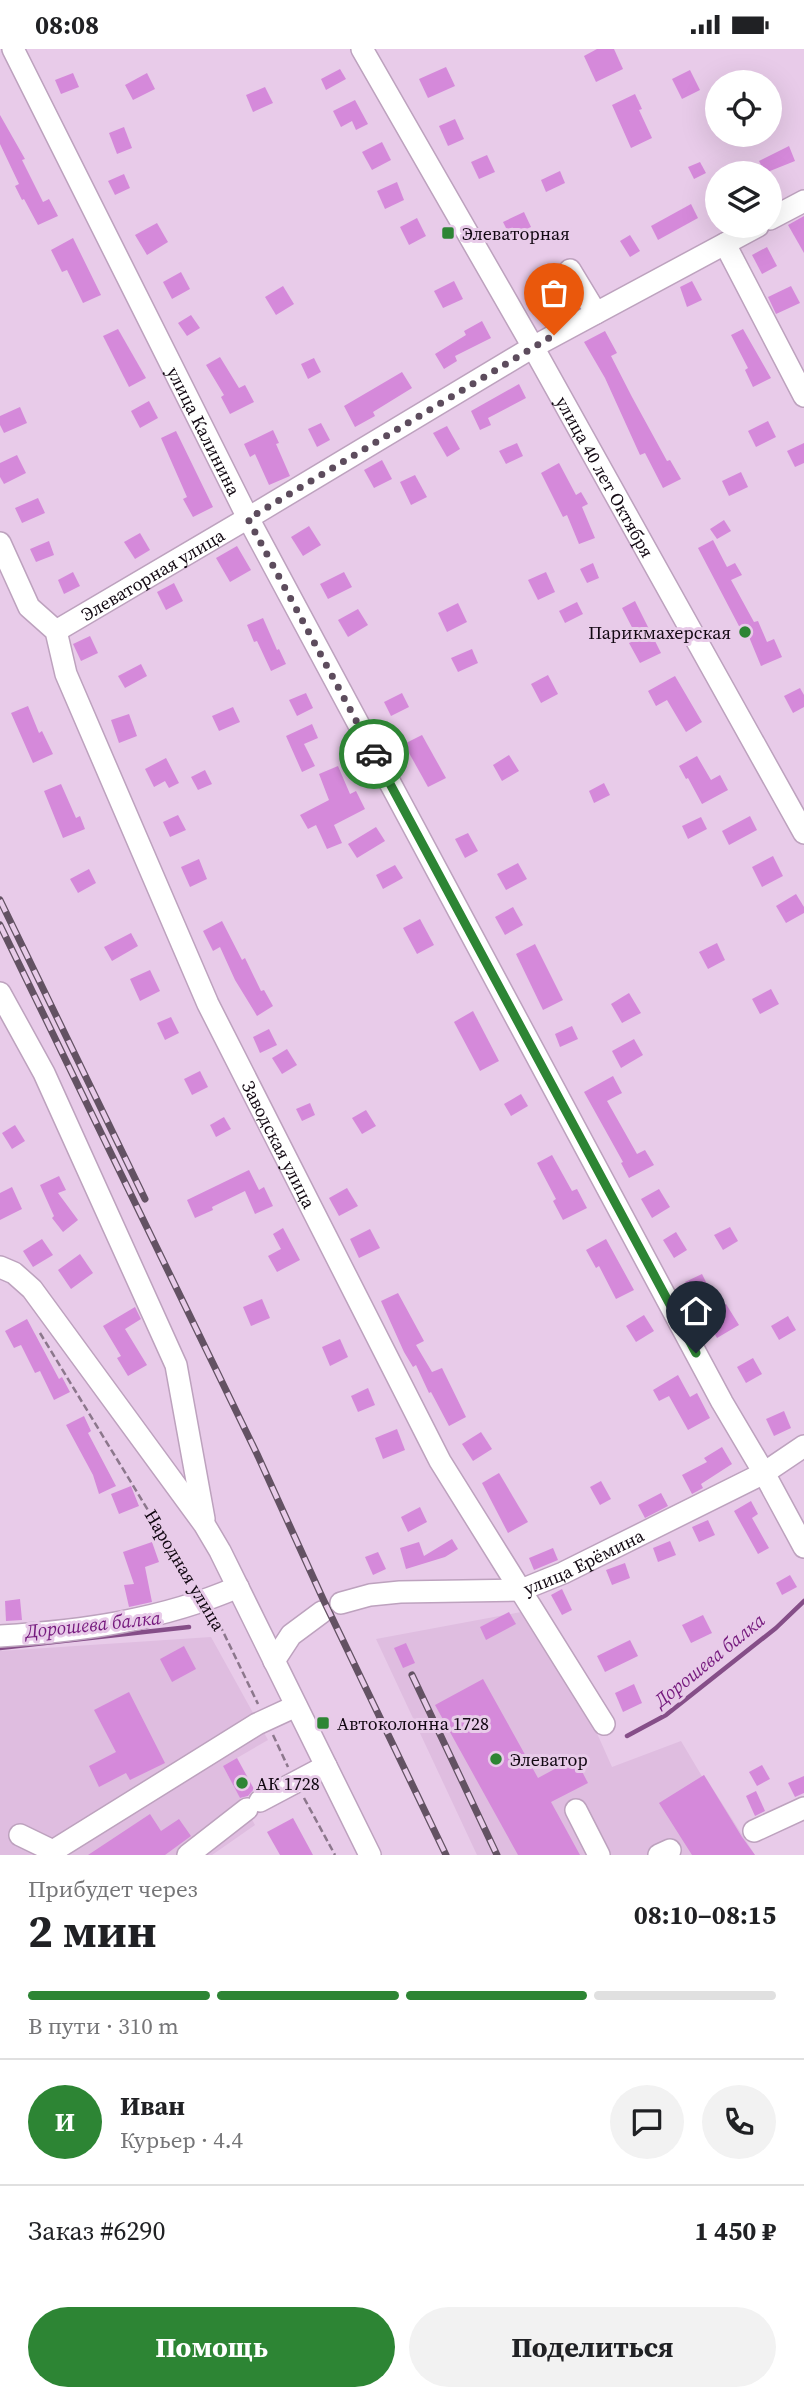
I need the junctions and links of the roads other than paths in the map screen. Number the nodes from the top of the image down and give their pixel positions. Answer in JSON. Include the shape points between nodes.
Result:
{"nodes":[{"id":1,"x":13,"y":49,"type":"edge"},
{"id":2,"x":362,"y":49,"type":"edge"},
{"id":3,"x":804,"y":201,"type":"edge"},
{"id":4,"x":782,"y":213,"type":"edge"},
{"id":5,"x":736,"y":238,"type":"edge"},
{"id":6,"x":725,"y":244,"type":"junction"},
{"id":7,"x":570,"y":270,"type":"dead end"},
{"id":8,"x":596,"y":313,"type":"junction"},
{"id":9,"x":533,"y":347,"type":"junction"},
{"id":10,"x":804,"y":396,"type":"edge"},
{"id":11,"x":248,"y":519,"type":"junction"},
{"id":12,"x":0,"y":543,"type":"edge"},
{"id":13,"x":56,"y":631,"type":"junction"},
{"id":14,"x":804,"y":833,"type":"edge"},
{"id":15,"x":0,"y":993,"type":"edge"},
{"id":16,"x":0,"y":1266,"type":"edge"},
{"id":17,"x":804,"y":1445,"type":"edge"},
{"id":18,"x":764,"y":1473,"type":"junction"},
{"id":19,"x":204,"y":1524,"type":"junction"},
{"id":20,"x":804,"y":1547,"type":"edge"},
{"id":21,"x":238,"y":1587,"type":"junction"},
{"id":22,"x":520,"y":1590,"type":"junction"},
{"id":23,"x":0,"y":1636,"type":"edge"},
{"id":24,"x":274,"y":1661,"type":"junction"},
{"id":25,"x":296,"y":1706,"type":"junction"},
{"id":26,"x":604,"y":1724,"type":"dead end"},
{"id":27,"x":326,"y":1766,"type":"junction"},
{"id":28,"x":804,"y":1808,"type":"edge"},
{"id":29,"x":576,"y":1810,"type":"dead end"},
{"id":30,"x":754,"y":1831,"type":"dead end"},
{"id":31,"x":20,"y":1835,"type":"dead end"},
{"id":32,"x":55,"y":1853,"type":"edge"},
{"id":33,"x":188,"y":1855,"type":"edge"},
{"id":34,"x":370,"y":1855,"type":"edge"},
{"id":35,"x":599,"y":1855,"type":"edge"}],
"edges":[{"from":1,"to":11,"type":"street","name":"улица Калинина"},
{"from":2,"to":9,"type":"street","name":"улица 40 лет Октября"},
{"from":3,"to":4,"type":"street"},
{"from":5,"to":6,"type":"street","name":"Элеваторная улица"},
{"from":6,"to":8,"type":"street","name":"Элеваторная улица"},
{"from":6,"to":10,"type":"street"},
{"from":7,"to":8,"type":"street"},
{"from":8,"to":9,"type":"street","name":"Элеваторная улица"},
{"from":9,"to":11,"type":"street","name":"Элеваторная улица"},
{"from":9,"to":14,"type":"street","name":"улица 40 лет Октября"},
{"from":11,"to":13,"type":"street","name":"Элеваторная улица"},
{"from":11,"to":18,"type":"street","name":"улица Калинина"},
{"from":12,"to":13,"type":"street","via":[[29,607]]},
{"from":13,"to":22,"type":"street","name":"Заводская улица","via":[[66,674],[208,1004],[440,1461]]},
{"from":15,"to":19,"type":"street","name":"Народная улица","via":[[44,1073],[176,1365]]},
{"from":16,"to":19,"type":"street","name":"Народная улица","via":[[32,1289]]},
{"from":17,"to":18,"type":"street","name":"улица Ерёмина"},
{"from":18,"to":20,"type":"street","name":"улица Калинина"},
{"from":18,"to":22,"type":"street","name":"улица Ерёмина"},
{"from":19,"to":21,"type":"street","name":"Народная улица"},
{"from":21,"to":23,"type":"street","via":[[155,1617],[58,1633]]},
{"from":21,"to":24,"type":"street","name":"Народная улица"},
{"from":22,"to":24,"type":"street","name":"улица Ерёмина","via":[[370,1595],[331,1607],[291,1635]]},
{"from":22,"to":26,"type":"street","name":"Заводская улица"},
{"from":24,"to":25,"type":"street","name":"Народная улица"},
{"from":25,"to":27,"type":"street","name":"Народная улица"},
{"from":25,"to":32,"type":"street","via":[[265,1720]]},
{"from":27,"to":33,"type":"street","via":[[253,1805]]},
{"from":27,"to":34,"type":"street","name":"Народная улица"},
{"from":28,"to":30,"type":"street"},
{"from":29,"to":35,"type":"street"},
{"from":31,"to":32,"type":"street"}]}
